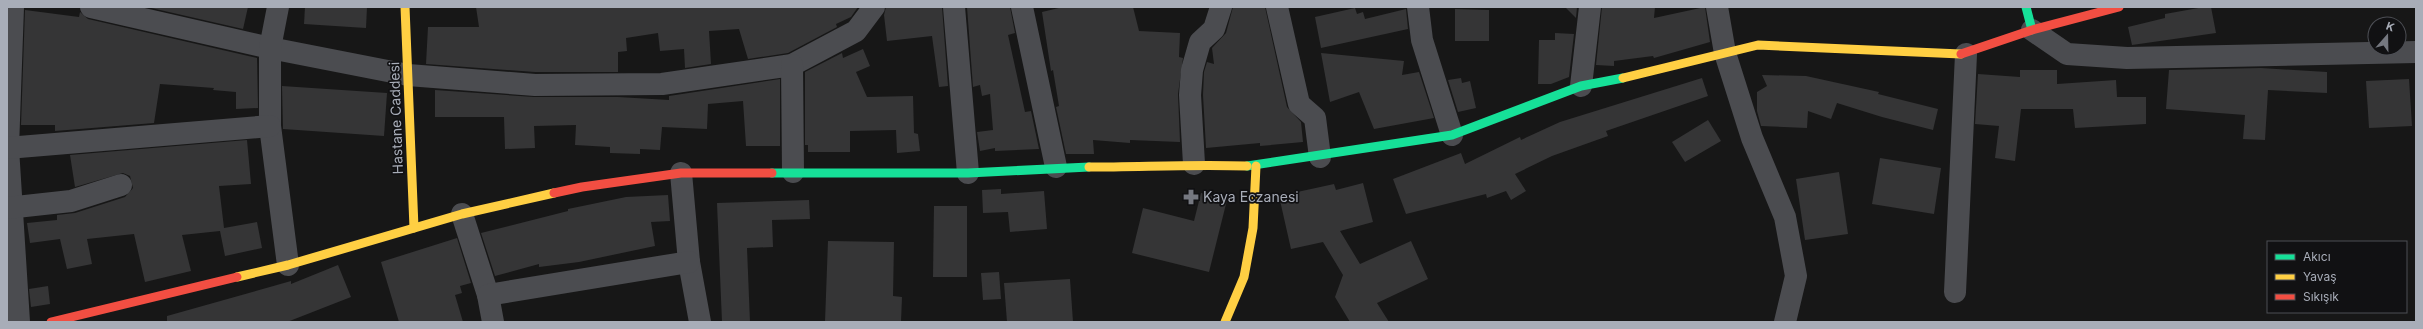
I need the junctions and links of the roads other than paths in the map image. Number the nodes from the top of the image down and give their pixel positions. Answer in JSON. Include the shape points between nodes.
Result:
{"nodes":[{"id":1,"x":13,"y":7,"type":"edge"},
{"id":2,"x":91,"y":7,"type":"edge"},
{"id":3,"x":278,"y":7,"type":"edge"},
{"id":4,"x":405,"y":7,"type":"edge"},
{"id":5,"x":874,"y":7,"type":"edge"},
{"id":6,"x":954,"y":7,"type":"edge"},
{"id":7,"x":1022,"y":7,"type":"edge"},
{"id":8,"x":1221,"y":7,"type":"edge"},
{"id":9,"x":1277,"y":7,"type":"edge"},
{"id":10,"x":1418,"y":7,"type":"edge"},
{"id":11,"x":1590,"y":7,"type":"edge"},
{"id":12,"x":1717,"y":7,"type":"edge"},
{"id":13,"x":2026,"y":7,"type":"edge"},
{"id":14,"x":2119,"y":7,"type":"edge"},
{"id":15,"x":2032,"y":30,"type":"junction"},
{"id":16,"x":270,"y":48,"type":"junction"},
{"id":17,"x":2416,"y":52,"type":"edge"},
{"id":18,"x":1725,"y":53,"type":"junction"},
{"id":19,"x":1966,"y":54,"type":"junction"},
{"id":20,"x":792,"y":65,"type":"junction"},
{"id":21,"x":408,"y":75,"type":"junction"},
{"id":22,"x":1581,"y":86,"type":"junction"},
{"id":23,"x":270,"y":126,"type":"junction"},
{"id":24,"x":1452,"y":135,"type":"junction"},
{"id":25,"x":7,"y":148,"type":"edge"},
{"id":26,"x":1320,"y":157,"type":"junction"},
{"id":27,"x":1194,"y":164,"type":"junction"},
{"id":28,"x":1256,"y":166,"type":"junction"},
{"id":29,"x":1056,"y":167,"type":"junction"},
{"id":30,"x":793,"y":172,"type":"junction"},
{"id":31,"x":681,"y":173,"type":"junction"},
{"id":32,"x":968,"y":173,"type":"junction"},
{"id":33,"x":121,"y":185,"type":"dead end"},
{"id":34,"x":9,"y":207,"type":"edge"},
{"id":35,"x":462,"y":214,"type":"junction"},
{"id":36,"x":414,"y":228,"type":"junction"},
{"id":37,"x":689,"y":262,"type":"junction"},
{"id":38,"x":288,"y":265,"type":"junction"},
{"id":39,"x":1955,"y":292,"type":"dead end"},
{"id":40,"x":488,"y":295,"type":"junction"},
{"id":41,"x":19,"y":322,"type":"edge"},
{"id":42,"x":51,"y":322,"type":"edge"},
{"id":43,"x":493,"y":322,"type":"edge"},
{"id":44,"x":700,"y":322,"type":"edge"},
{"id":45,"x":1225,"y":322,"type":"edge"},
{"id":46,"x":1785,"y":322,"type":"edge"}],
"edges":[{"from":1,"to":25,"type":"street"},
{"from":2,"to":16,"type":"street"},
{"from":3,"to":16,"type":"street"},
{"from":4,"to":21,"type":"street","name":"Hastane Caddesi"},
{"from":5,"to":20,"type":"street","via":[[856,31]]},
{"from":6,"to":32,"type":"street"},
{"from":7,"to":29,"type":"street"},
{"from":8,"to":27,"type":"street","via":[[1214,28],[1200,42],[1192,70],[1190,95]]},
{"from":9,"to":26,"type":"street","via":[[1299,104],[1315,118]]},
{"from":10,"to":24,"type":"street","via":[[1422,40]]},
{"from":11,"to":22,"type":"street"},
{"from":12,"to":18,"type":"street"},
{"from":13,"to":15,"type":"street"},
{"from":14,"to":15,"type":"street"},
{"from":15,"to":17,"type":"street","via":[[2067,54],[2120,57]]},
{"from":15,"to":19,"type":"street"},
{"from":16,"to":21,"type":"street"},
{"from":16,"to":23,"type":"street"},
{"from":18,"to":19,"type":"street","via":[[1758,45]]},
{"from":18,"to":22,"type":"street"},
{"from":18,"to":46,"type":"street","via":[[1752,138],[1785,217],[1796,276]]},
{"from":19,"to":39,"type":"street"},
{"from":20,"to":21,"type":"street","via":[[662,84],[535,85]]},
{"from":20,"to":30,"type":"street"},
{"from":21,"to":36,"type":"street","name":"Hastane Caddesi"},
{"from":22,"to":24,"type":"street"},
{"from":23,"to":25,"type":"street"},
{"from":23,"to":38,"type":"street"},
{"from":24,"to":26,"type":"street"},
{"from":25,"to":34,"type":"street"},
{"from":26,"to":28,"type":"street"},
{"from":27,"to":28,"type":"street"},
{"from":27,"to":29,"type":"street","via":[[1174,167]]},
{"from":28,"to":45,"type":"street","via":[[1253,228],[1244,277]]},
{"from":29,"to":32,"type":"street"},
{"from":30,"to":31,"type":"street"},
{"from":30,"to":32,"type":"street"},
{"from":31,"to":35,"type":"street","via":[[582,187]]},
{"from":31,"to":37,"type":"street"},
{"from":33,"to":34,"type":"street","via":[[70,202]]},
{"from":34,"to":41,"type":"street"},
{"from":35,"to":36,"type":"street"},
{"from":35,"to":40,"type":"street"},
{"from":36,"to":38,"type":"street"},
{"from":37,"to":40,"type":"street"},
{"from":37,"to":44,"type":"street"},
{"from":38,"to":42,"type":"street"},
{"from":40,"to":43,"type":"street"}]}
